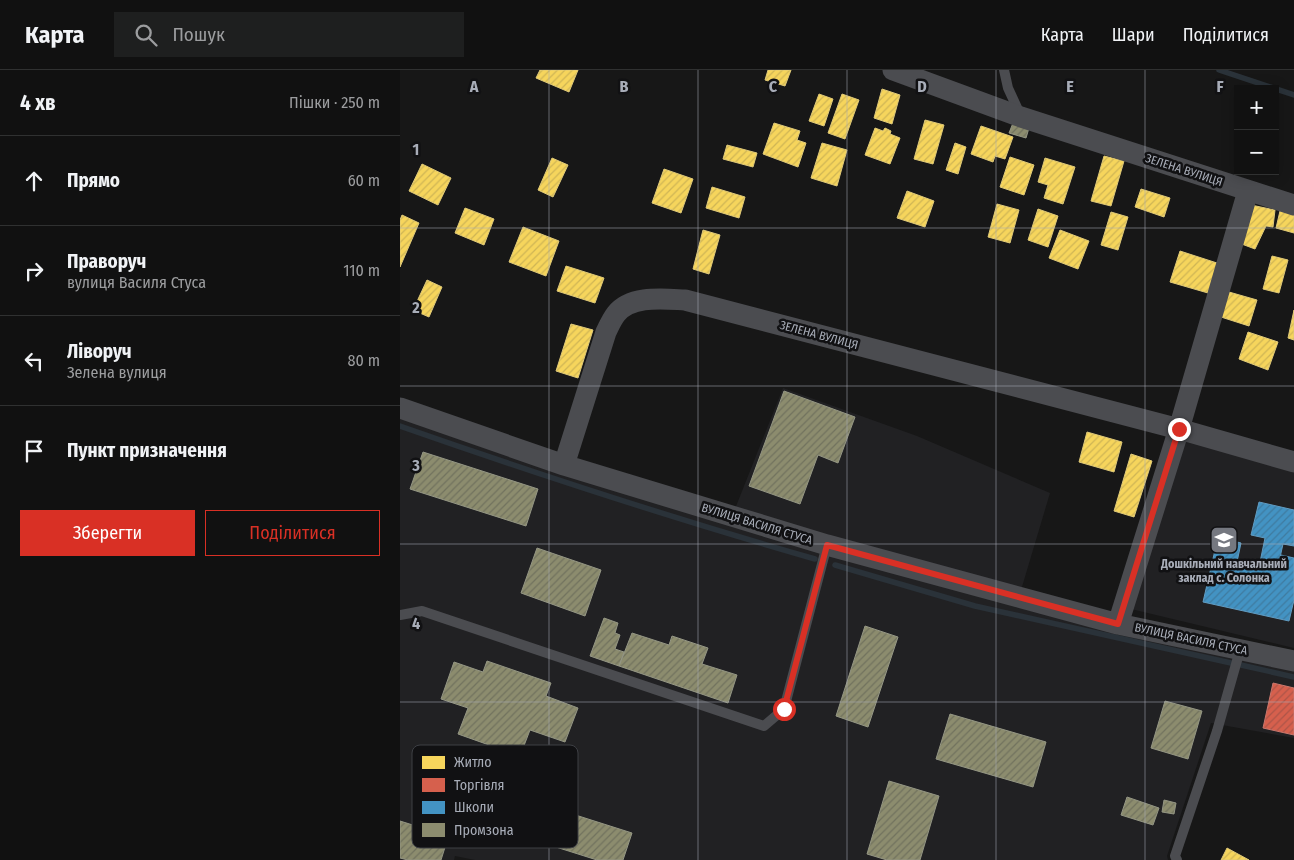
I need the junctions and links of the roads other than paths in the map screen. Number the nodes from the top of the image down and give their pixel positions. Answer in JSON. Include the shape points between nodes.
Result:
{"nodes":[{"id":1,"x":893,"y":70,"type":"edge"},
{"id":2,"x":1004,"y":70,"type":"edge"},
{"id":3,"x":1021,"y":118,"type":"junction"},
{"id":4,"x":1248,"y":191,"type":"junction"},
{"id":5,"x":1294,"y":206,"type":"edge"},
{"id":6,"x":400,"y":408,"type":"edge"},
{"id":7,"x":1179,"y":429,"type":"junction"},
{"id":8,"x":1294,"y":462,"type":"edge"},
{"id":9,"x":564,"y":465,"type":"junction"},
{"id":10,"x":827,"y":545,"type":"junction"},
{"id":11,"x":400,"y":615,"type":"edge"},
{"id":12,"x":1118,"y":624,"type":"junction"},
{"id":13,"x":1240,"y":650,"type":"junction"},
{"id":14,"x":1294,"y":661,"type":"edge"},
{"id":15,"x":1176,"y":860,"type":"edge"}],
"edges":[{"from":1,"to":3,"type":"street","name":"ЗЕЛЕНА ВУЛИЦЯ"},
{"from":2,"to":3,"type":"lane"},
{"from":3,"to":4,"type":"street","name":"ЗЕЛЕНА ВУЛИЦЯ"},
{"from":4,"to":5,"type":"street","name":"ЗЕЛЕНА ВУЛИЦЯ"},
{"from":4,"to":7,"type":"street"},
{"from":6,"to":9,"type":"street","name":"ВУЛИЦЯ ВАСИЛЯ СТУСА"},
{"from":7,"to":8,"type":"street","name":"ЗЕЛЕНА ВУЛИЦЯ"},
{"from":7,"to":9,"type":"street","name":"ЗЕЛЕНА ВУЛИЦЯ","via":[[685,300],[653,299],[634,301],[617,313],[606,332]]},
{"from":7,"to":12,"type":"street"},
{"from":9,"to":10,"type":"street","name":"ВУЛИЦЯ ВАСИЛЯ СТУСА"},
{"from":10,"to":11,"type":"lane","via":[[784,709],[764,726],[422,611]]},
{"from":10,"to":12,"type":"street","name":"ВУЛИЦЯ ВАСИЛЯ СТУСА"},
{"from":12,"to":13,"type":"street","name":"ВУЛИЦЯ ВАСИЛЯ СТУСА"},
{"from":13,"to":14,"type":"street","name":"ВУЛИЦЯ ВАСИЛЯ СТУСА"},
{"from":13,"to":15,"type":"lane"}]}
